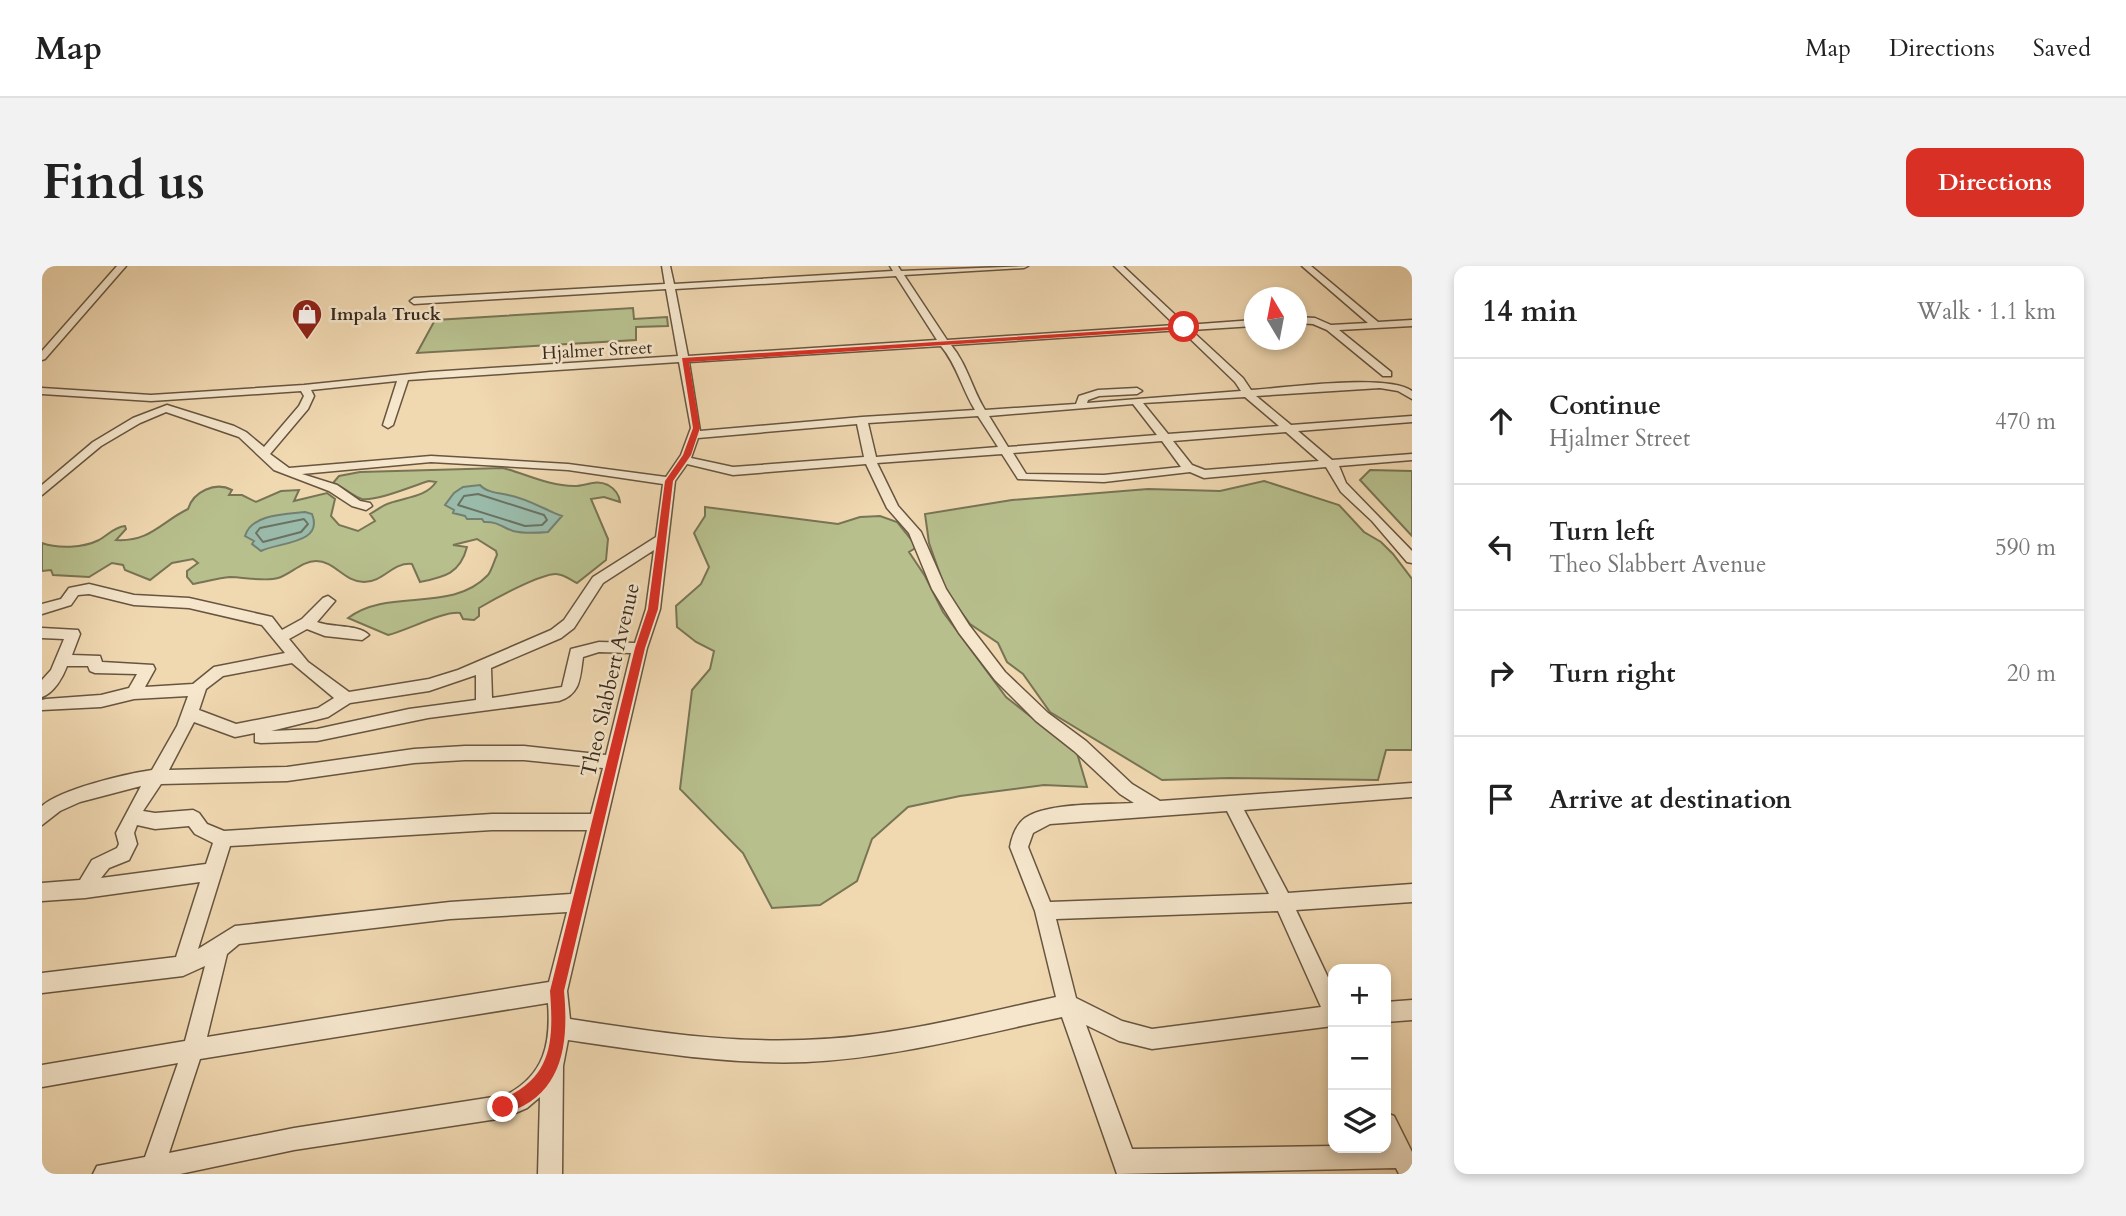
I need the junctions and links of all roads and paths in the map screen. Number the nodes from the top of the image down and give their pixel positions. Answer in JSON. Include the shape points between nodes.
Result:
{"nodes":[{"id":1,"x":122,"y":266,"type":"edge"},
{"id":2,"x":666,"y":266,"type":"edge"},
{"id":3,"x":1024,"y":266,"type":"edge"},
{"id":4,"x":1118,"y":266,"type":"edge"},
{"id":5,"x":1306,"y":266,"type":"edge"},
{"id":6,"x":897,"y":269,"type":"edge"},
{"id":7,"x":670,"y":286,"type":"junction"},
{"id":8,"x":414,"y":300,"type":"dead end"},
{"id":9,"x":1307,"y":320,"type":"edge"},
{"id":10,"x":1412,"y":323,"type":"edge"},
{"id":11,"x":1244,"y":324,"type":"edge"},
{"id":12,"x":1377,"y":326,"type":"junction"},
{"id":13,"x":1184,"y":327,"type":"junction"},
{"id":14,"x":1330,"y":328,"type":"junction"},
{"id":15,"x":944,"y":343,"type":"junction"},
{"id":16,"x":42,"y":357,"type":"edge"},
{"id":17,"x":685,"y":360,"type":"junction"},
{"id":18,"x":1387,"y":374,"type":"dead end"},
{"id":19,"x":402,"y":380,"type":"junction"},
{"id":20,"x":1239,"y":380,"type":"junction"},
{"id":21,"x":304,"y":388,"type":"junction"},
{"id":22,"x":1167,"y":390,"type":"junction"},
{"id":23,"x":42,"y":391,"type":"edge"},
{"id":24,"x":1248,"y":394,"type":"junction"},
{"id":25,"x":1412,"y":396,"type":"edge"},
{"id":26,"x":1154,"y":399,"type":"junction"},
{"id":27,"x":1136,"y":402,"type":"junction"},
{"id":28,"x":1080,"y":406,"type":"junction"},
{"id":29,"x":981,"y":412,"type":"junction"},
{"id":30,"x":1412,"y":419,"type":"edge"},
{"id":31,"x":862,"y":420,"type":"junction"},
{"id":32,"x":388,"y":425,"type":"dead end"},
{"id":33,"x":1287,"y":429,"type":"junction"},
{"id":34,"x":694,"y":435,"type":"junction"},
{"id":35,"x":1164,"y":439,"type":"junction"},
{"id":36,"x":1002,"y":450,"type":"junction"},
{"id":37,"x":264,"y":453,"type":"junction"},
{"id":38,"x":1412,"y":457,"type":"edge"},
{"id":39,"x":684,"y":460,"type":"junction"},
{"id":40,"x":871,"y":462,"type":"junction"},
{"id":41,"x":1328,"y":463,"type":"junction"},
{"id":42,"x":1188,"y":467,"type":"junction"},
{"id":43,"x":286,"y":472,"type":"junction"},
{"id":44,"x":669,"y":481,"type":"junction"},
{"id":45,"x":42,"y":491,"type":"edge"},
{"id":46,"x":366,"y":506,"type":"dead end"},
{"id":47,"x":660,"y":540,"type":"junction"},
{"id":48,"x":1412,"y":559,"type":"edge"},
{"id":49,"x":328,"y":601,"type":"dead end"},
{"id":50,"x":42,"y":609,"type":"edge"},
{"id":51,"x":307,"y":623,"type":"junction"},
{"id":52,"x":42,"y":633,"type":"edge"},
{"id":53,"x":362,"y":635,"type":"dead end"},
{"id":54,"x":281,"y":637,"type":"junction"},
{"id":55,"x":640,"y":648,"type":"junction"},
{"id":56,"x":295,"y":657,"type":"junction"},
{"id":57,"x":62,"y":661,"type":"junction"},
{"id":58,"x":483,"y":665,"type":"junction"},
{"id":59,"x":197,"y":690,"type":"junction"},
{"id":60,"x":134,"y":693,"type":"junction"},
{"id":61,"x":346,"y":698,"type":"junction"},
{"id":62,"x":43,"y":702,"type":"edge"},
{"id":63,"x":484,"y":704,"type":"junction"},
{"id":64,"x":188,"y":715,"type":"junction"},
{"id":65,"x":265,"y":727,"type":"junction"},
{"id":66,"x":612,"y":762,"type":"junction"},
{"id":67,"x":157,"y":777,"type":"junction"},
{"id":68,"x":1412,"y":790,"type":"edge"},
{"id":69,"x":1232,"y":804,"type":"junction"},
{"id":70,"x":1158,"y":809,"type":"junction"},
{"id":71,"x":42,"y":817,"type":"edge"},
{"id":72,"x":132,"y":817,"type":"junction"},
{"id":73,"x":598,"y":822,"type":"junction"},
{"id":74,"x":223,"y":839,"type":"junction"},
{"id":75,"x":212,"y":872,"type":"junction"},
{"id":76,"x":85,"y":889,"type":"junction"},
{"id":77,"x":42,"y":892,"type":"edge"},
{"id":78,"x":1412,"y":893,"type":"edge"},
{"id":79,"x":1283,"y":902,"type":"junction"},
{"id":80,"x":579,"y":903,"type":"junction"},
{"id":81,"x":1044,"y":911,"type":"junction"},
{"id":82,"x":219,"y":949,"type":"junction"},
{"id":83,"x":183,"y":966,"type":"junction"},
{"id":84,"x":42,"y":984,"type":"edge"},
{"id":85,"x":557,"y":991,"type":"junction"},
{"id":86,"x":1328,"y":999,"type":"edge"},
{"id":87,"x":1068,"y":1004,"type":"junction"},
{"id":88,"x":1412,"y":1010,"type":"edge"},
{"id":89,"x":1391,"y":1012,"type":"edge"},
{"id":90,"x":1328,"y":1017,"type":"edge"},
{"id":91,"x":560,"y":1028,"type":"junction"},
{"id":92,"x":192,"y":1050,"type":"junction"},
{"id":93,"x":552,"y":1066,"type":"junction"},
{"id":94,"x":42,"y":1076,"type":"edge"},
{"id":95,"x":1391,"y":1134,"type":"edge"},
{"id":96,"x":1406,"y":1165,"type":"edge"},
{"id":97,"x":153,"y":1168,"type":"junction"},
{"id":98,"x":1126,"y":1168,"type":"edge"},
{"id":99,"x":105,"y":1174,"type":"edge"},
{"id":100,"x":550,"y":1174,"type":"edge"}],
"edges":[{"from":1,"to":16,"type":"street"},
{"from":2,"to":7,"type":"street","name":"Theo Slabbert Avenue"},
{"from":3,"to":6,"type":"street"},
{"from":4,"to":13,"type":"street"},
{"from":5,"to":12,"type":"street"},
{"from":6,"to":7,"type":"street"},
{"from":6,"to":15,"type":"street"},
{"from":7,"to":8,"type":"street"},
{"from":7,"to":17,"type":"street","name":"Theo Slabbert Avenue"},
{"from":9,"to":14,"type":"street"},
{"from":10,"to":12,"type":"street"},
{"from":11,"to":13,"type":"street","name":"Hjalmer Street"},
{"from":12,"to":14,"type":"street"},
{"from":13,"to":15,"type":"street","name":"Hjalmer Street"},
{"from":13,"to":20,"type":"street"},
{"from":14,"to":18,"type":"street"},
{"from":15,"to":17,"type":"street","name":"Hjalmer Street"},
{"from":15,"to":29,"type":"street","via":[[957,358]]},
{"from":17,"to":19,"type":"street","name":"Hjalmer Street"},
{"from":17,"to":34,"type":"street","name":"Theo Slabbert Avenue"},
{"from":19,"to":21,"type":"street","name":"Hjalmer Street"},
{"from":19,"to":32,"type":"street"},
{"from":20,"to":22,"type":"street","via":[[1216,387]]},
{"from":20,"to":24,"type":"street"},
{"from":21,"to":23,"type":"street","name":"Hjalmer Street","via":[[151,398]]},
{"from":21,"to":37,"type":"street","via":[[309,396],[304,407]]},
{"from":22,"to":26,"type":"street"},
{"from":22,"to":28,"type":"street","via":[[1098,393],[1083,398]]},
{"from":24,"to":25,"type":"street","via":[[1380,385],[1401,388]]},
{"from":24,"to":26,"type":"street"},
{"from":24,"to":33,"type":"street"},
{"from":26,"to":27,"type":"street"},
{"from":27,"to":28,"type":"street"},
{"from":27,"to":35,"type":"street"},
{"from":28,"to":29,"type":"street"},
{"from":29,"to":31,"type":"street"},
{"from":29,"to":36,"type":"street"},
{"from":30,"to":33,"type":"street"},
{"from":31,"to":34,"type":"street"},
{"from":31,"to":40,"type":"street"},
{"from":33,"to":35,"type":"street"},
{"from":33,"to":41,"type":"street"},
{"from":34,"to":39,"type":"street","name":"Theo Slabbert Avenue"},
{"from":35,"to":36,"type":"street"},
{"from":35,"to":42,"type":"street"},
{"from":36,"to":40,"type":"street"},
{"from":36,"to":42,"type":"street","via":[[1022,477],[1113,479]]},
{"from":37,"to":43,"type":"street"},
{"from":37,"to":45,"type":"street","via":[[222,424],[167,408],[86,451]]},
{"from":38,"to":41,"type":"street"},
{"from":39,"to":40,"type":"street","via":[[733,471]]},
{"from":39,"to":44,"type":"street","name":"Theo Slabbert Avenue"},
{"from":40,"to":70,"type":"street","via":[[893,508],[915,532],[939,589],[1000,676],[1126,789]]},
{"from":41,"to":42,"type":"street","via":[[1211,474]]},
{"from":41,"to":48,"type":"street","via":[[1350,496]]},
{"from":43,"to":44,"type":"street","via":[[431,459],[546,465]]},
{"from":43,"to":46,"type":"street","via":[[334,488],[352,503]]},
{"from":44,"to":47,"type":"street","name":"Theo Slabbert Avenue"},
{"from":47,"to":55,"type":"street","name":"Theo Slabbert Avenue","via":[[653,609]]},
{"from":47,"to":58,"type":"street","via":[[598,580],[559,632]]},
{"from":49,"to":51,"type":"street"},
{"from":50,"to":54,"type":"street","via":[[66,602],[74,591],[89,589],[134,600],[189,603],[267,621]]},
{"from":51,"to":53,"type":"street","via":[[325,631]]},
{"from":51,"to":54,"type":"street"},
{"from":52,"to":57,"type":"street","via":[[72,634]]},
{"from":54,"to":56,"type":"street"},
{"from":55,"to":63,"type":"street","via":[[587,648],[573,658],[568,691]]},
{"from":55,"to":66,"type":"street","name":"Theo Slabbert Avenue"},
{"from":56,"to":59,"type":"street","via":[[219,671]]},
{"from":56,"to":61,"type":"street"},
{"from":57,"to":60,"type":"street","via":[[95,660],[95,667],[148,669]]},
{"from":57,"to":62,"type":"street"},
{"from":58,"to":61,"type":"street","via":[[416,689]]},
{"from":58,"to":63,"type":"street"},
{"from":59,"to":60,"type":"street"},
{"from":59,"to":64,"type":"street"},
{"from":60,"to":62,"type":"street","via":[[101,701]]},
{"from":61,"to":65,"type":"street","via":[[322,713]]},
{"from":63,"to":65,"type":"street","via":[[290,739],[261,737]]},
{"from":64,"to":65,"type":"street","via":[[201,716],[232,731]]},
{"from":64,"to":67,"type":"street"},
{"from":66,"to":67,"type":"street","via":[[535,753],[465,753],[287,774]]},
{"from":66,"to":73,"type":"street","name":"Theo Slabbert Avenue"},
{"from":67,"to":71,"type":"street","via":[[77,796]]},
{"from":67,"to":72,"type":"street"},
{"from":68,"to":69,"type":"street"},
{"from":69,"to":70,"type":"street"},
{"from":69,"to":79,"type":"street"},
{"from":70,"to":81,"type":"street","via":[[1045,817],[1026,827],[1019,847]]},
{"from":72,"to":74,"type":"street","via":[[155,821],[193,818],[201,829]]},
{"from":72,"to":76,"type":"street","via":[[123,854],[95,867]]},
{"from":73,"to":74,"type":"street","via":[[492,822]]},
{"from":73,"to":80,"type":"street","name":"Theo Slabbert Avenue"},
{"from":74,"to":75,"type":"street"},
{"from":75,"to":76,"type":"street"},
{"from":75,"to":83,"type":"street"},
{"from":76,"to":77,"type":"street"},
{"from":78,"to":79,"type":"street"},
{"from":79,"to":81,"type":"street"},
{"from":79,"to":86,"type":"street"},
{"from":80,"to":82,"type":"street","via":[[377,916],[235,935]]},
{"from":80,"to":85,"type":"street","name":"Theo Slabbert Avenue"},
{"from":81,"to":87,"type":"street"},
{"from":82,"to":83,"type":"street"},
{"from":82,"to":92,"type":"street"},
{"from":83,"to":84,"type":"street"},
{"from":85,"to":91,"type":"street","name":"Theo Slabbert Avenue"},
{"from":85,"to":92,"type":"street"},
{"from":87,"to":90,"type":"street","via":[[1119,1031],[1152,1039]]},
{"from":87,"to":91,"type":"street","via":[[921,1037],[806,1051],[716,1049]]},
{"from":87,"to":98,"type":"street"},
{"from":88,"to":89,"type":"street"},
{"from":91,"to":93,"type":"street","name":"Theo Slabbert Avenue"},
{"from":92,"to":94,"type":"street"},
{"from":92,"to":97,"type":"street"},
{"from":93,"to":97,"type":"street","via":[[524,1097],[503,1107],[294,1139]]},
{"from":93,"to":100,"type":"street","name":"Theo Slabbert Avenue"},
{"from":95,"to":96,"type":"street"},
{"from":96,"to":98,"type":"street"},
{"from":97,"to":99,"type":"street"}]}
